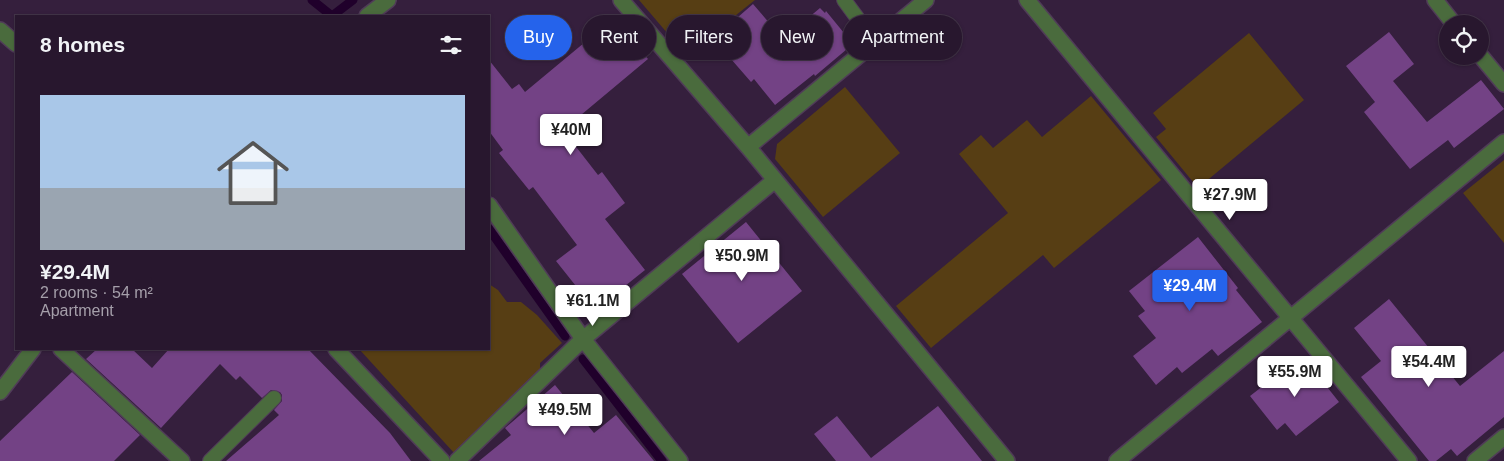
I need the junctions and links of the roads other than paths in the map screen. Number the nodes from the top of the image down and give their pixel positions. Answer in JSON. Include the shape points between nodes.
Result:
{"nodes":[{"id":1,"x":388,"y":0,"type":"edge"},
{"id":2,"x":622,"y":0,"type":"edge"},
{"id":3,"x":844,"y":0,"type":"edge"},
{"id":4,"x":926,"y":0,"type":"edge"},
{"id":5,"x":1027,"y":0,"type":"edge"},
{"id":6,"x":1435,"y":0,"type":"edge"},
{"id":7,"x":368,"y":15,"type":"edge"},
{"id":8,"x":855,"y":15,"type":"edge"},
{"id":9,"x":908,"y":15,"type":"edge"},
{"id":10,"x":1447,"y":15,"type":"edge"},
{"id":11,"x":0,"y":30,"type":"edge"},
{"id":12,"x":15,"y":43,"type":"edge"},
{"id":13,"x":854,"y":60,"type":"edge"},
{"id":14,"x":1488,"y":65,"type":"edge"},
{"id":15,"x":1504,"y":84,"type":"edge"},
{"id":16,"x":1504,"y":142,"type":"edge"},
{"id":17,"x":748,"y":147,"type":"junction"},
{"id":18,"x":775,"y":180,"type":"junction"},
{"id":19,"x":490,"y":206,"type":"edge"},
{"id":20,"x":1290,"y":318,"type":"junction"},
{"id":21,"x":583,"y":339,"type":"junction"},
{"id":22,"x":32,"y":350,"type":"edge"},
{"id":23,"x":62,"y":350,"type":"edge"},
{"id":24,"x":337,"y":350,"type":"edge"},
{"id":25,"x":0,"y":392,"type":"edge"},
{"id":26,"x":274,"y":398,"type":"dead end"},
{"id":27,"x":1504,"y":437,"type":"edge"},
{"id":28,"x":182,"y":461,"type":"edge"},
{"id":29,"x":210,"y":461,"type":"edge"},
{"id":30,"x":442,"y":461,"type":"edge"},
{"id":31,"x":457,"y":461,"type":"edge"},
{"id":32,"x":680,"y":461,"type":"edge"},
{"id":33,"x":1008,"y":461,"type":"edge"},
{"id":34,"x":1117,"y":461,"type":"edge"},
{"id":35,"x":1409,"y":461,"type":"edge"},
{"id":36,"x":1475,"y":461,"type":"edge"}],
"edges":[{"from":1,"to":7,"type":"street"},
{"from":2,"to":17,"type":"street"},
{"from":3,"to":8,"type":"lane"},
{"from":4,"to":9,"type":"street"},
{"from":5,"to":20,"type":"street"},
{"from":6,"to":10,"type":"street"},
{"from":11,"to":12,"type":"street"},
{"from":13,"to":17,"type":"street"},
{"from":14,"to":15,"type":"street"},
{"from":16,"to":20,"type":"street"},
{"from":17,"to":18,"type":"street"},
{"from":18,"to":21,"type":"street"},
{"from":18,"to":33,"type":"street"},
{"from":19,"to":21,"type":"street"},
{"from":20,"to":34,"type":"street"},
{"from":20,"to":35,"type":"street"},
{"from":21,"to":31,"type":"street"},
{"from":21,"to":32,"type":"street"},
{"from":22,"to":25,"type":"street"},
{"from":23,"to":28,"type":"street"},
{"from":24,"to":30,"type":"street"},
{"from":26,"to":29,"type":"lane"},
{"from":27,"to":36,"type":"street"}]}
